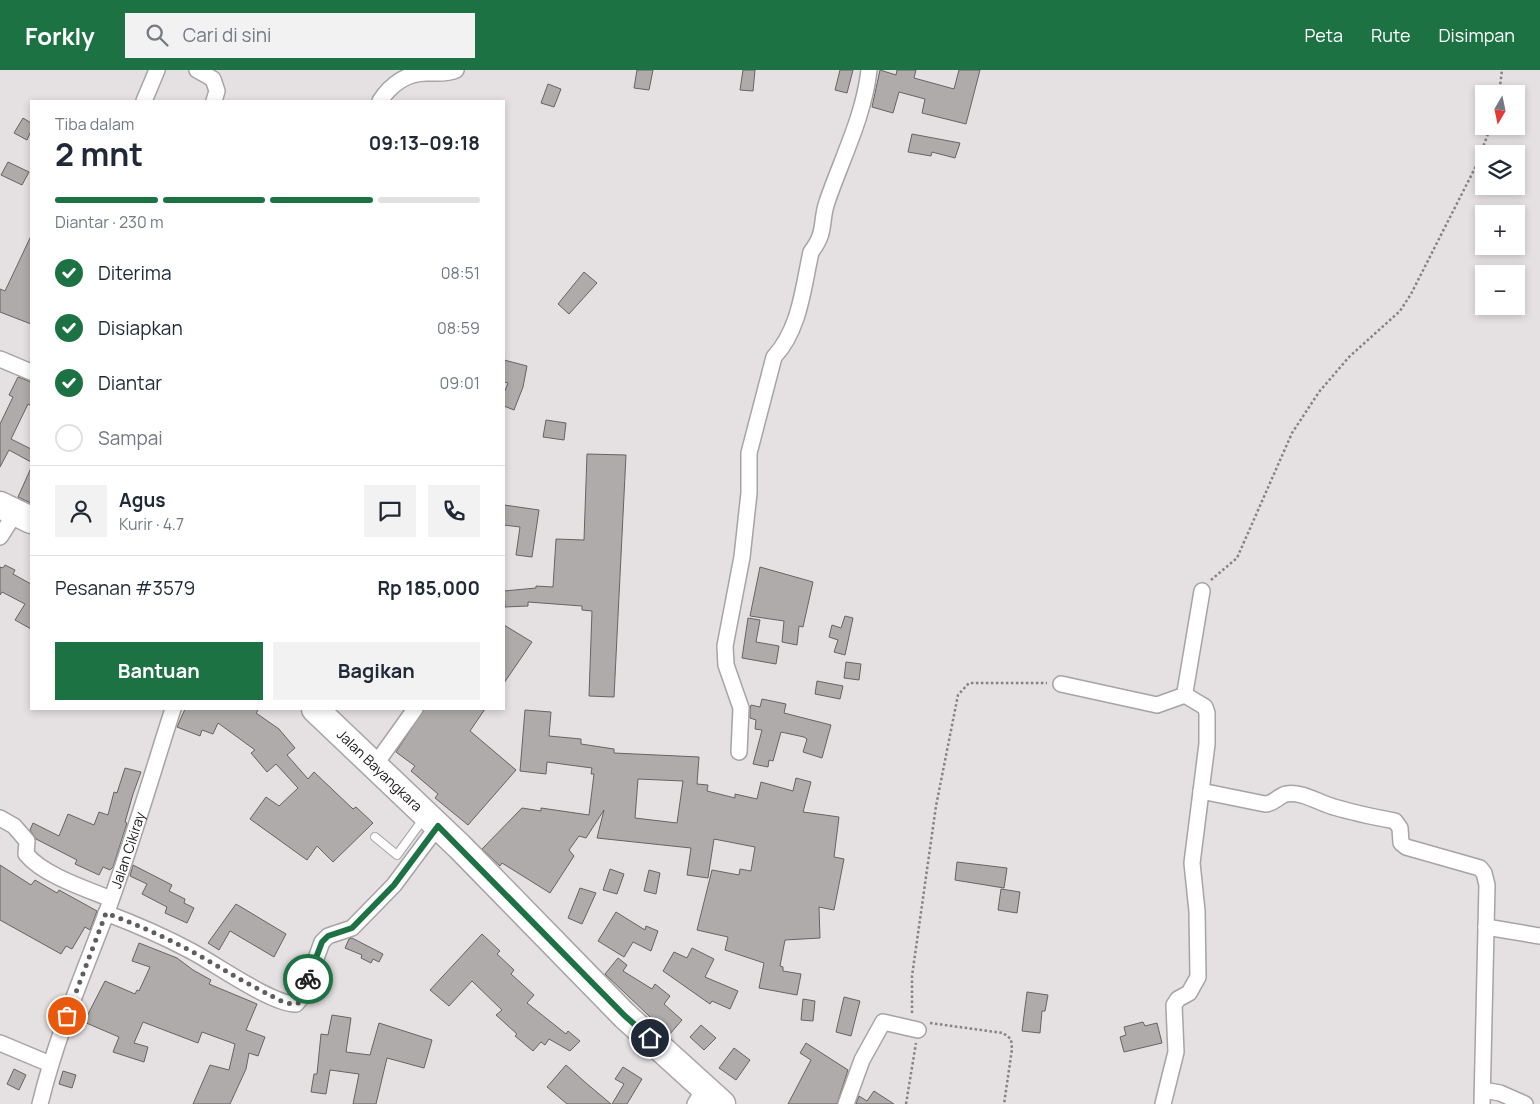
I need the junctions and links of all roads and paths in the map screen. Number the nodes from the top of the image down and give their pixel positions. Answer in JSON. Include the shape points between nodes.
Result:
{"nodes":[{"id":1,"x":156,"y":70,"type":"edge"},
{"id":2,"x":197,"y":70,"type":"edge"},
{"id":3,"x":456,"y":70,"type":"edge"},
{"id":4,"x":869,"y":70,"type":"edge"},
{"id":5,"x":1502,"y":70,"type":"edge"},
{"id":6,"x":1500,"y":85,"type":"edge"},
{"id":7,"x":144,"y":100,"type":"edge"},
{"id":8,"x":214,"y":100,"type":"edge"},
{"id":9,"x":381,"y":100,"type":"edge"},
{"id":10,"x":1488,"y":135,"type":"edge"},
{"id":11,"x":0,"y":359,"type":"edge"},
{"id":12,"x":30,"y":372,"type":"edge"},
{"id":13,"x":16,"y":512,"type":"edge"},
{"id":14,"x":0,"y":537,"type":"edge"},
{"id":15,"x":1202,"y":591,"type":"joint"},
{"id":16,"x":1061,"y":684,"type":"joint"},
{"id":17,"x":1185,"y":695,"type":"junction"},
{"id":18,"x":173,"y":710,"type":"edge"},
{"id":19,"x":316,"y":710,"type":"edge"},
{"id":20,"x":414,"y":710,"type":"edge"},
{"id":21,"x":739,"y":752,"type":"dead end"},
{"id":22,"x":375,"y":765,"type":"junction"},
{"id":23,"x":1201,"y":792,"type":"junction"},
{"id":24,"x":0,"y":818,"type":"edge"},
{"id":25,"x":432,"y":820,"type":"junction"},
{"id":26,"x":375,"y":836,"type":"dead end"},
{"id":27,"x":111,"y":898,"type":"junction"},
{"id":28,"x":106,"y":913,"type":"junction"},
{"id":29,"x":1486,"y":927,"type":"junction"},
{"id":30,"x":1540,"y":936,"type":"edge"},
{"id":31,"x":918,"y":1026,"type":"junction"},
{"id":32,"x":0,"y":1043,"type":"edge"},
{"id":33,"x":50,"y":1064,"type":"junction"},
{"id":34,"x":1483,"y":1097,"type":"edge"},
{"id":35,"x":707,"y":1098,"type":"edge"},
{"id":36,"x":40,"y":1104,"type":"edge"},
{"id":37,"x":846,"y":1104,"type":"edge"},
{"id":38,"x":906,"y":1104,"type":"edge"},
{"id":39,"x":1004,"y":1104,"type":"edge"},
{"id":40,"x":1163,"y":1104,"type":"edge"},
{"id":41,"x":1525,"y":1104,"type":"edge"}],
"edges":[{"from":1,"to":7,"type":"street"},
{"from":2,"to":8,"type":"street","via":[[213,79],[217,91]]},
{"from":3,"to":9,"type":"street","via":[[408,75]]},
{"from":4,"to":21,"type":"street","via":[[860,113],[826,204],[825,226],[811,252],[793,330],[774,357],[749,453],[749,493],[742,556],[725,646],[726,665],[741,708]]},
{"from":5,"to":6,"type":"path"},
{"from":10,"to":15,"type":"path","via":[[1475,168],[1411,294],[1400,311],[1349,357],[1319,392],[1292,432],[1237,558],[1220,570]]},
{"from":11,"to":12,"type":"street"},
{"from":13,"to":14,"type":"street"},
{"from":15,"to":17,"type":"street"},
{"from":16,"to":17,"type":"street","via":[[1157,705]]},
{"from":16,"to":31,"type":"path","via":[[969,683],[958,695],[936,806],[912,976],[911,1009]]},
{"from":17,"to":23,"type":"street","via":[[1204,706],[1207,713]]},
{"from":18,"to":27,"type":"street","name":"Jalan Cikiray"},
{"from":19,"to":22,"type":"highway","name":"Jalan Bayangkara"},
{"from":20,"to":22,"type":"street"},
{"from":22,"to":25,"type":"highway","name":"Jalan Bayangkara"},
{"from":23,"to":29,"type":"street","via":[[1265,804],[1271,804],[1285,794],[1294,795],[1395,821],[1399,824],[1400,843],[1406,847],[1480,868],[1487,886]]},
{"from":23,"to":40,"type":"street","via":[[1192,863],[1198,977],[1189,993],[1174,1005],[1177,1047]]},
{"from":24,"to":27,"type":"street","via":[[14,826],[27,841],[26,854],[33,862],[74,884]]},
{"from":25,"to":26,"type":"lane","via":[[397,855]]},
{"from":25,"to":28,"type":"street","via":[[394,885],[352,928],[328,936],[322,942],[302,997],[296,1004],[282,1001],[243,982],[146,928]]},
{"from":25,"to":35,"type":"highway","name":"Jalan Bayangkara"},
{"from":27,"to":28,"type":"street","name":"Jalan Cikiray"},
{"from":28,"to":33,"type":"street","name":"Jalan Cikiray"},
{"from":29,"to":30,"type":"street"},
{"from":29,"to":34,"type":"street"},
{"from":31,"to":37,"type":"street","via":[[883,1022],[862,1060]]},
{"from":31,"to":38,"type":"path"},
{"from":31,"to":39,"type":"path","via":[[1007,1035],[1012,1049]]},
{"from":32,"to":33,"type":"street"},
{"from":33,"to":36,"type":"street","name":"Jalan Cikiray"},
{"from":34,"to":41,"type":"street","via":[[1500,1093]]}]}
